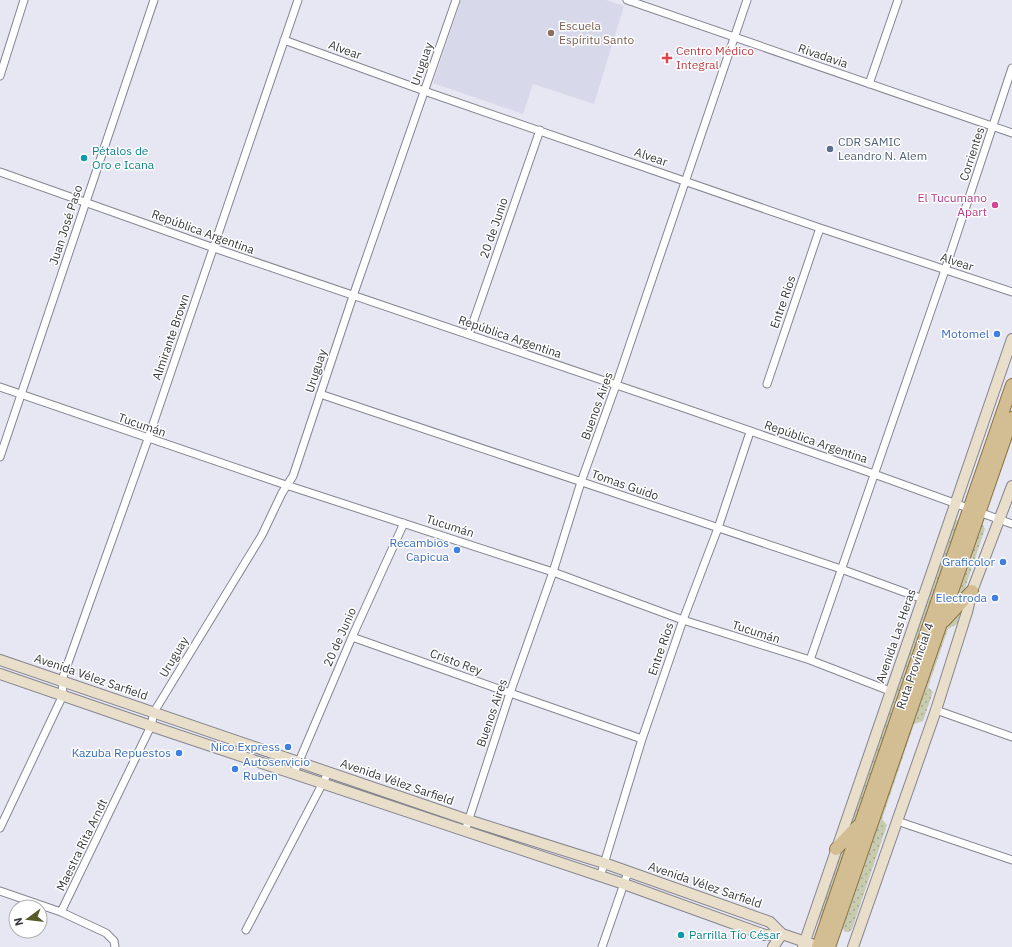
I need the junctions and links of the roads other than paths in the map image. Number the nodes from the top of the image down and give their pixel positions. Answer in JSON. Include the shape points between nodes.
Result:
{"nodes":[{"id":1,"x":24,"y":0,"type":"edge"},
{"id":2,"x":154,"y":0,"type":"edge"},
{"id":3,"x":298,"y":0,"type":"edge"},
{"id":4,"x":456,"y":0,"type":"edge"},
{"id":5,"x":627,"y":0,"type":"edge"},
{"id":6,"x":747,"y":0,"type":"edge"},
{"id":7,"x":898,"y":0,"type":"edge"},
{"id":8,"x":642,"y":2,"type":"edge"},
{"id":9,"x":734,"y":38,"type":"junction"},
{"id":10,"x":284,"y":40,"type":"junction"},
{"id":11,"x":1012,"y":68,"type":"edge"},
{"id":12,"x":0,"y":76,"type":"edge"},
{"id":13,"x":869,"y":84,"type":"junction"},
{"id":14,"x":424,"y":90,"type":"junction"},
{"id":15,"x":992,"y":126,"type":"junction"},
{"id":16,"x":540,"y":130,"type":"junction"},
{"id":17,"x":1012,"y":133,"type":"edge"},
{"id":18,"x":0,"y":172,"type":"edge"},
{"id":19,"x":685,"y":180,"type":"junction"},
{"id":20,"x":85,"y":201,"type":"junction"},
{"id":21,"x":820,"y":228,"type":"junction"},
{"id":22,"x":214,"y":248,"type":"junction"},
{"id":23,"x":945,"y":270,"type":"junction"},
{"id":24,"x":1012,"y":292,"type":"edge"},
{"id":25,"x":353,"y":296,"type":"junction"},
{"id":26,"x":469,"y":334,"type":"junction"},
{"id":27,"x":1012,"y":339,"type":"edge"},
{"id":28,"x":767,"y":384,"type":"dead end"},
{"id":29,"x":616,"y":385,"type":"junction"},
{"id":30,"x":1012,"y":385,"type":"edge"},
{"id":31,"x":0,"y":387,"type":"edge"},
{"id":32,"x":320,"y":394,"type":"junction"},
{"id":33,"x":21,"y":395,"type":"junction"},
{"id":34,"x":1012,"y":418,"type":"edge"},
{"id":35,"x":750,"y":432,"type":"junction"},
{"id":36,"x":148,"y":439,"type":"junction"},
{"id":37,"x":0,"y":457,"type":"edge"},
{"id":38,"x":874,"y":474,"type":"junction"},
{"id":39,"x":581,"y":482,"type":"junction"},
{"id":40,"x":288,"y":485,"type":"junction"},
{"id":41,"x":1012,"y":486,"type":"edge"},
{"id":42,"x":955,"y":503,"type":"junction"},
{"id":43,"x":974,"y":510,"type":"junction"},
{"id":44,"x":1000,"y":520,"type":"junction"},
{"id":45,"x":404,"y":523,"type":"junction"},
{"id":46,"x":1012,"y":524,"type":"edge"},
{"id":47,"x":718,"y":528,"type":"junction"},
{"id":48,"x":841,"y":569,"type":"junction"},
{"id":49,"x":553,"y":572,"type":"junction"},
{"id":50,"x":972,"y":591,"type":"junction"},
{"id":51,"x":922,"y":599,"type":"junction"},
{"id":52,"x":683,"y":620,"type":"junction"},
{"id":53,"x":941,"y":624,"type":"junction"},
{"id":54,"x":352,"y":637,"type":"junction"},
{"id":55,"x":0,"y":660,"type":"edge"},
{"id":56,"x":810,"y":660,"type":"junction"},
{"id":57,"x":0,"y":674,"type":"edge"},
{"id":58,"x":62,"y":680,"type":"junction"},
{"id":59,"x":890,"y":691,"type":"junction"},
{"id":60,"x":510,"y":694,"type":"junction"},
{"id":61,"x":63,"y":695,"type":"junction"},
{"id":62,"x":936,"y":710,"type":"junction"},
{"id":63,"x":154,"y":712,"type":"junction"},
{"id":64,"x":150,"y":726,"type":"junction"},
{"id":65,"x":1012,"y":737,"type":"edge"},
{"id":66,"x":642,"y":739,"type":"junction"},
{"id":67,"x":298,"y":762,"type":"junction"},
{"id":68,"x":294,"y":773,"type":"junction"},
{"id":69,"x":328,"y":773,"type":"junction"},
{"id":70,"x":323,"y":783,"type":"junction"},
{"id":71,"x":468,"y":820,"type":"junction"},
{"id":72,"x":897,"y":821,"type":"junction"},
{"id":73,"x":860,"y":824,"type":"junction"},
{"id":74,"x":0,"y":828,"type":"edge"},
{"id":75,"x":464,"y":831,"type":"junction"},
{"id":76,"x":836,"y":849,"type":"junction"},
{"id":77,"x":1012,"y":860,"type":"edge"},
{"id":78,"x":604,"y":863,"type":"junction"},
{"id":79,"x":628,"y":872,"type":"junction"},
{"id":80,"x":600,"y":876,"type":"junction"},
{"id":81,"x":624,"y":884,"type":"junction"},
{"id":82,"x":0,"y":891,"type":"edge"},
{"id":83,"x":61,"y":912,"type":"junction"},
{"id":84,"x":246,"y":930,"type":"dead end"},
{"id":85,"x":782,"y":934,"type":"junction"},
{"id":86,"x":803,"y":944,"type":"edge"},
{"id":87,"x":115,"y":947,"type":"edge"},
{"id":88,"x":602,"y":947,"type":"edge"},
{"id":89,"x":773,"y":947,"type":"edge"},
{"id":90,"x":821,"y":947,"type":"edge"},
{"id":91,"x":853,"y":947,"type":"edge"}],
"edges":[{"from":1,"to":12,"type":"street"},
{"from":2,"to":20,"type":"street","name":"Juan José Paso"},
{"from":3,"to":10,"type":"street","name":"Almirante Brown"},
{"from":4,"to":14,"type":"street","name":"Uruguay"},
{"from":5,"to":8,"type":"street","name":"Rivadavia"},
{"from":6,"to":9,"type":"street","name":"Buenos Aires"},
{"from":7,"to":13,"type":"street"},
{"from":8,"to":9,"type":"street","name":"Rivadavia"},
{"from":9,"to":13,"type":"street","name":"Rivadavia"},
{"from":9,"to":19,"type":"street","name":"Buenos Aires"},
{"from":10,"to":14,"type":"street","name":"Alvear"},
{"from":10,"to":22,"type":"street","name":"Almirante Brown"},
{"from":11,"to":15,"type":"street","name":"Corrientes"},
{"from":13,"to":15,"type":"street","name":"Rivadavia"},
{"from":14,"to":16,"type":"street","name":"Alvear"},
{"from":14,"to":25,"type":"street","name":"Uruguay"},
{"from":15,"to":17,"type":"street","name":"Rivadavia"},
{"from":15,"to":23,"type":"street","name":"Corrientes"},
{"from":16,"to":19,"type":"street","name":"Alvear"},
{"from":16,"to":26,"type":"street","name":"20 de Junio"},
{"from":18,"to":20,"type":"street","name":"República Argentina"},
{"from":19,"to":21,"type":"street","name":"Alvear"},
{"from":19,"to":29,"type":"street","name":"Buenos Aires"},
{"from":20,"to":22,"type":"street","name":"República Argentina"},
{"from":20,"to":33,"type":"street","name":"Juan José Paso"},
{"from":21,"to":23,"type":"street","name":"Alvear"},
{"from":21,"to":28,"type":"street","name":"Entre Ríos"},
{"from":22,"to":25,"type":"street","name":"República Argentina"},
{"from":22,"to":36,"type":"street","name":"Almirante Brown"},
{"from":23,"to":24,"type":"street","name":"Alvear"},
{"from":23,"to":38,"type":"street","name":"Corrientes"},
{"from":25,"to":26,"type":"street","name":"República Argentina"},
{"from":25,"to":32,"type":"street","name":"Uruguay"},
{"from":26,"to":29,"type":"street","name":"República Argentina"},
{"from":27,"to":42,"type":"main road","name":"Avenida Las Heras"},
{"from":29,"to":35,"type":"street","name":"República Argentina"},
{"from":29,"to":39,"type":"street","name":"Buenos Aires"},
{"from":30,"to":43,"type":"main road","name":"Ruta Provincial 4"},
{"from":31,"to":33,"type":"street","name":"Tucumán"},
{"from":32,"to":39,"type":"street","name":"Tomas Guido"},
{"from":32,"to":40,"type":"street","name":"Uruguay"},
{"from":33,"to":36,"type":"street","name":"Tucumán"},
{"from":33,"to":37,"type":"street","name":"Juan José Paso"},
{"from":34,"to":43,"type":"main road","name":"Ruta Provincial 4"},
{"from":35,"to":38,"type":"street","name":"República Argentina"},
{"from":35,"to":47,"type":"street","name":"Entre Ríos"},
{"from":36,"to":40,"type":"street","name":"Tucumán"},
{"from":36,"to":58,"type":"street","name":"Almirante Brown"},
{"from":38,"to":42,"type":"street","name":"República Argentina"},
{"from":38,"to":48,"type":"street","name":"Corrientes"},
{"from":39,"to":47,"type":"street","name":"Tomas Guido"},
{"from":39,"to":49,"type":"street","name":"Buenos Aires"},
{"from":40,"to":45,"type":"street","name":"Tucumán"},
{"from":40,"to":63,"type":"street","name":"Uruguay","via":[[282,492],[262,535]]},
{"from":41,"to":44,"type":"main road"},
{"from":42,"to":43,"type":"street","name":"República Argentina"},
{"from":42,"to":51,"type":"main road","name":"Avenida Las Heras"},
{"from":43,"to":44,"type":"street","name":"República Argentina"},
{"from":43,"to":53,"type":"main road","name":"Ruta Provincial 4"},
{"from":43,"to":73,"type":"main road","name":"Ruta Provincial 4"},
{"from":44,"to":46,"type":"street","name":"República Argentina"},
{"from":44,"to":50,"type":"main road"},
{"from":45,"to":49,"type":"street","name":"Tucumán"},
{"from":45,"to":54,"type":"street","name":"20 de Junio"},
{"from":47,"to":48,"type":"street","name":"Tomas Guido"},
{"from":47,"to":52,"type":"street","name":"Entre Ríos"},
{"from":48,"to":51,"type":"street","name":"Tomas Guido"},
{"from":48,"to":56,"type":"street","name":"Corrientes"},
{"from":49,"to":52,"type":"street","name":"Tucumán"},
{"from":49,"to":60,"type":"street","name":"Buenos Aires"},
{"from":50,"to":53,"type":"main road"},
{"from":50,"to":62,"type":"main road"},
{"from":51,"to":59,"type":"main road","name":"Avenida Las Heras"},
{"from":52,"to":56,"type":"street","name":"Tucumán"},
{"from":52,"to":66,"type":"street","name":"Entre Ríos"},
{"from":53,"to":90,"type":"main road","name":"Ruta Provincial 4"},
{"from":54,"to":60,"type":"street","name":"Cristo Rey"},
{"from":54,"to":67,"type":"street","name":"20 de Junio"},
{"from":55,"to":58,"type":"main road","name":"Avenida Vélez Sarfield"},
{"from":56,"to":59,"type":"street","name":"Tucumán"},
{"from":57,"to":61,"type":"main road","name":"Avenida Vélez Sarfield"},
{"from":58,"to":61,"type":"street"},
{"from":58,"to":63,"type":"main road","name":"Avenida Vélez Sarfield"},
{"from":59,"to":76,"type":"main road","name":"Avenida Las Heras"},
{"from":60,"to":66,"type":"street","name":"Cristo Rey"},
{"from":60,"to":71,"type":"street","name":"Buenos Aires"},
{"from":61,"to":64,"type":"main road","name":"Avenida Vélez Sarfield"},
{"from":61,"to":74,"type":"street"},
{"from":62,"to":65,"type":"street"},
{"from":62,"to":72,"type":"main road"},
{"from":63,"to":64,"type":"street","name":"Uruguay"},
{"from":63,"to":67,"type":"main road","name":"Avenida Vélez Sarfield"},
{"from":64,"to":68,"type":"main road","name":"Avenida Vélez Sarfield"},
{"from":64,"to":83,"type":"street","name":"Maestra Rita Arndt"},
{"from":66,"to":78,"type":"street","name":"Entre Ríos"},
{"from":67,"to":68,"type":"street","name":"20 de Junio"},
{"from":67,"to":69,"type":"main road","name":"Avenida Vélez Sarfield"},
{"from":68,"to":70,"type":"main road","name":"Avenida Vélez Sarfield"},
{"from":69,"to":70,"type":"street"},
{"from":69,"to":71,"type":"main road","name":"Avenida Vélez Sarfield"},
{"from":70,"to":75,"type":"main road","name":"Avenida Vélez Sarfield"},
{"from":70,"to":84,"type":"street"},
{"from":71,"to":75,"type":"street","name":"Buenos Aires"},
{"from":71,"to":78,"type":"main road","name":"Avenida Vélez Sarfield"},
{"from":72,"to":77,"type":"street"},
{"from":72,"to":91,"type":"main road"},
{"from":73,"to":76,"type":"main road"},
{"from":73,"to":90,"type":"main road","name":"Ruta Provincial 4"},
{"from":75,"to":80,"type":"main road","name":"Avenida Vélez Sarfield"},
{"from":76,"to":86,"type":"main road","name":"Avenida Las Heras"},
{"from":78,"to":79,"type":"main road","name":"Avenida Vélez Sarfield"},
{"from":78,"to":80,"type":"street","name":"Entre Ríos"},
{"from":79,"to":81,"type":"street"},
{"from":79,"to":85,"type":"main road","name":"Avenida Vélez Sarfield","via":[[770,922]]},
{"from":80,"to":81,"type":"main road","name":"Avenida Vélez Sarfield"},
{"from":81,"to":85,"type":"main road","name":"Avenida Vélez Sarfield","via":[[765,935]]},
{"from":81,"to":88,"type":"street"},
{"from":82,"to":83,"type":"street"},
{"from":83,"to":87,"type":"street","via":[[106,933],[114,941]]},
{"from":85,"to":86,"type":"main road","name":"Avenida Vélez Sarfield"},
{"from":85,"to":89,"type":"main road"},
{"from":86,"to":90,"type":"main road","name":"Avenida Vélez Sarfield"}]}
